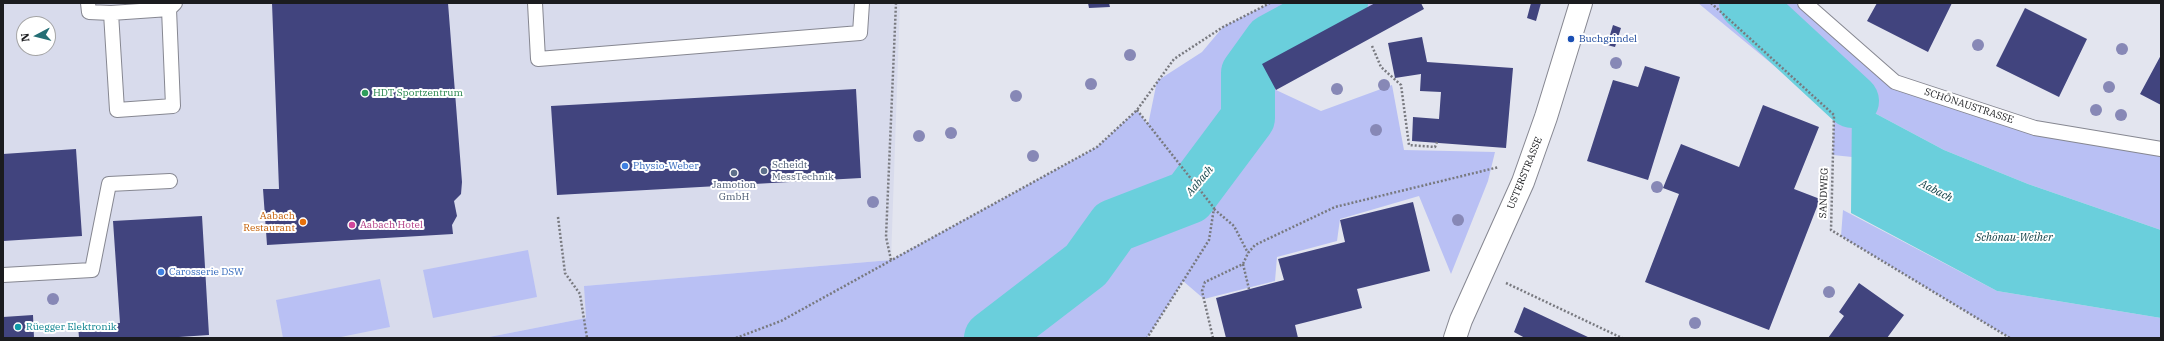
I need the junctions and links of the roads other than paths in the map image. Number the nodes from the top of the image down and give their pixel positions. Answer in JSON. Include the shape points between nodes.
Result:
{"nodes":[{"id":1,"x":88,"y":3,"type":"edge"},
{"id":2,"x":535,"y":3,"type":"edge"},
{"id":3,"x":862,"y":3,"type":"edge"},
{"id":4,"x":1581,"y":3,"type":"edge"},
{"id":5,"x":1805,"y":3,"type":"edge"},
{"id":6,"x":172,"y":6,"type":"edge"},
{"id":7,"x":111,"y":13,"type":"junction"},
{"id":8,"x":2161,"y":149,"type":"edge"},
{"id":9,"x":170,"y":181,"type":"dead end"},
{"id":10,"x":3,"y":275,"type":"edge"},
{"id":11,"x":1455,"y":338,"type":"edge"}],
"edges":[{"from":1,"to":7,"type":"lane","via":[[89,12]]},
{"from":2,"to":3,"type":"lane","via":[[538,59],[860,33]]},
{"from":4,"to":11,"type":"main road","name":"USTERSTRASSE","via":[[1531,159]]},
{"from":5,"to":8,"type":"lane","name":"SCHÖNAUSTRASSE","via":[[1895,82],[2035,128]]},
{"from":6,"to":7,"type":"lane"},
{"from":6,"to":7,"type":"lane","via":[[173,106],[117,110]]},
{"from":9,"to":10,"type":"lane","via":[[109,184],[92,270]]}]}
